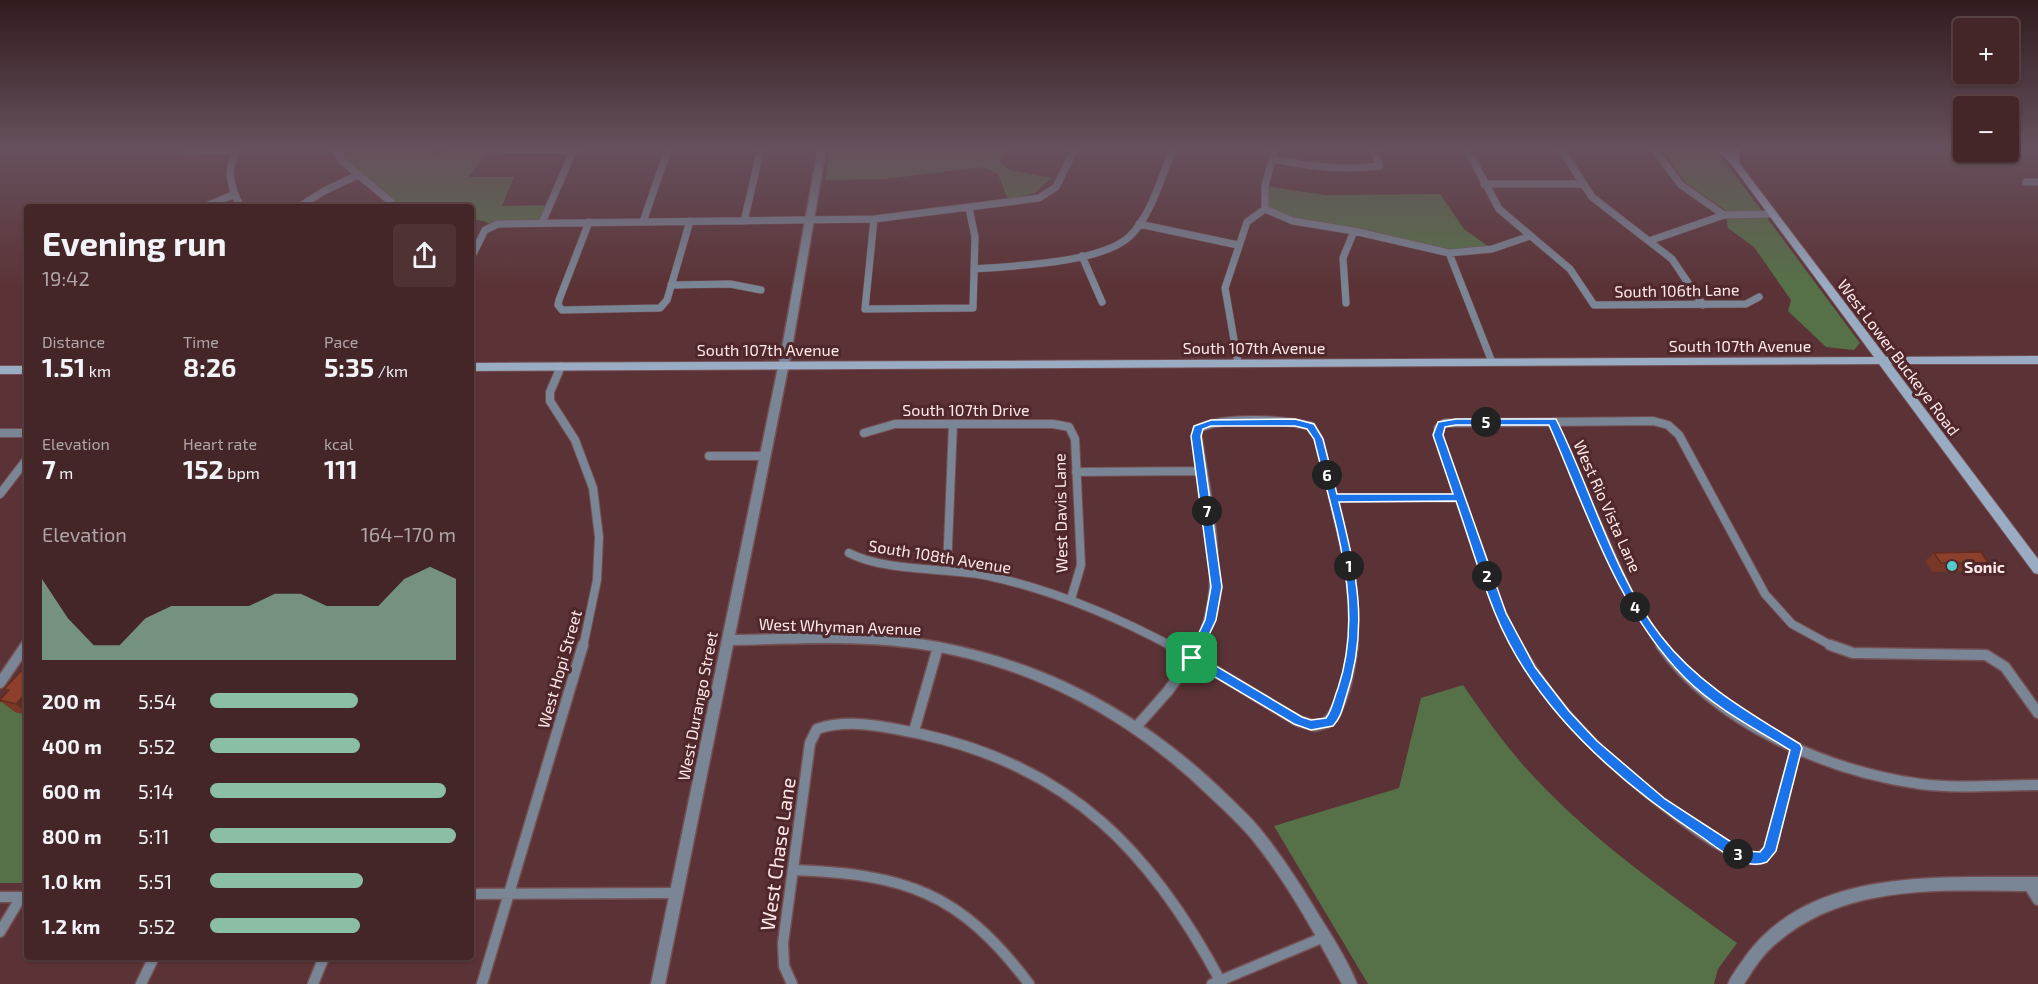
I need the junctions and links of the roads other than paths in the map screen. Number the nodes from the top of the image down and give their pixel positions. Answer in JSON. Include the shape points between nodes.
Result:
{"nodes":[{"id":1,"x":233,"y":195,"type":"edge"},
{"id":2,"x":318,"y":195,"type":"edge"},
{"id":3,"x":554,"y":195,"type":"edge"},
{"id":4,"x":652,"y":195,"type":"edge"},
{"id":5,"x":750,"y":195,"type":"edge"},
{"id":6,"x":814,"y":195,"type":"edge"},
{"id":7,"x":1044,"y":195,"type":"edge"},
{"id":8,"x":1152,"y":195,"type":"edge"},
{"id":9,"x":1262,"y":195,"type":"edge"},
{"id":10,"x":1491,"y":195,"type":"edge"},
{"id":11,"x":1591,"y":195,"type":"edge"},
{"id":12,"x":1695,"y":195,"type":"edge"},
{"id":13,"x":1758,"y":195,"type":"edge"},
{"id":14,"x":211,"y":204,"type":"edge"},
{"id":15,"x":304,"y":204,"type":"edge"},
{"id":16,"x":969,"y":208,"type":"junction"},
{"id":17,"x":1265,"y":209,"type":"junction"},
{"id":18,"x":1771,"y":214,"type":"junction"},
{"id":19,"x":1724,"y":215,"type":"junction"},
{"id":20,"x":874,"y":219,"type":"junction"},
{"id":21,"x":809,"y":220,"type":"junction"},
{"id":22,"x":690,"y":221,"type":"junction"},
{"id":23,"x":744,"y":221,"type":"junction"},
{"id":24,"x":589,"y":222,"type":"junction"},
{"id":25,"x":643,"y":222,"type":"junction"},
{"id":26,"x":542,"y":223,"type":"junction"},
{"id":27,"x":1139,"y":224,"type":"junction"},
{"id":28,"x":491,"y":225,"type":"joint"},
{"id":29,"x":1354,"y":231,"type":"junction"},
{"id":30,"x":1530,"y":236,"type":"junction"},
{"id":31,"x":1649,"y":241,"type":"junction"},
{"id":32,"x":1238,"y":245,"type":"junction"},
{"id":33,"x":474,"y":252,"type":"edge"},
{"id":34,"x":1449,"y":253,"type":"junction"},
{"id":35,"x":1082,"y":256,"type":"junction"},
{"id":36,"x":974,"y":269,"type":"junction"},
{"id":37,"x":671,"y":285,"type":"junction"},
{"id":38,"x":761,"y":290,"type":"dead end"},
{"id":39,"x":1759,"y":297,"type":"dead end"},
{"id":40,"x":1102,"y":302,"type":"dead end"},
{"id":41,"x":1346,"y":303,"type":"dead end"},
{"id":42,"x":1703,"y":305,"type":"junction"},
{"id":43,"x":2038,"y":360,"type":"edge"},
{"id":44,"x":1881,"y":361,"type":"junction"},
{"id":45,"x":1492,"y":362,"type":"junction"},
{"id":46,"x":1238,"y":363,"type":"junction"},
{"id":47,"x":783,"y":365,"type":"junction"},
{"id":48,"x":561,"y":366,"type":"junction"},
{"id":49,"x":474,"y":367,"type":"edge"},
{"id":50,"x":0,"y":370,"type":"edge"},
{"id":51,"x":24,"y":370,"type":"edge"},
{"id":52,"x":1552,"y":422,"type":"junction"},
{"id":53,"x":953,"y":424,"type":"junction"},
{"id":54,"x":1069,"y":427,"type":"joint"},
{"id":55,"x":0,"y":433,"type":"edge"},
{"id":56,"x":24,"y":433,"type":"edge"},
{"id":57,"x":864,"y":433,"type":"dead end"},
{"id":58,"x":710,"y":456,"type":"dead end"},
{"id":59,"x":764,"y":456,"type":"junction"},
{"id":60,"x":24,"y":463,"type":"edge"},
{"id":61,"x":1202,"y":471,"type":"junction"},
{"id":62,"x":1076,"y":472,"type":"junction"},
{"id":63,"x":0,"y":494,"type":"edge"},
{"id":64,"x":1333,"y":498,"type":"junction"},
{"id":65,"x":1460,"y":498,"type":"junction"},
{"id":66,"x":849,"y":553,"type":"dead end"},
{"id":67,"x":947,"y":569,"type":"junction"},
{"id":68,"x":2038,"y":569,"type":"edge"},
{"id":69,"x":1071,"y":599,"type":"junction"},
{"id":70,"x":727,"y":640,"type":"junction"},
{"id":71,"x":24,"y":647,"type":"edge"},
{"id":72,"x":938,"y":647,"type":"junction"},
{"id":73,"x":1192,"y":658,"type":"junction"},
{"id":74,"x":0,"y":683,"type":"edge"},
{"id":75,"x":2038,"y":713,"type":"edge"},
{"id":76,"x":1137,"y":726,"type":"junction"},
{"id":77,"x":914,"y":731,"type":"junction"},
{"id":78,"x":1796,"y":748,"type":"junction"},
{"id":79,"x":2038,"y":785,"type":"edge"},
{"id":80,"x":793,"y":870,"type":"junction"},
{"id":81,"x":2033,"y":884,"type":"edge"},
{"id":82,"x":509,"y":893,"type":"junction"},
{"id":83,"x":676,"y":893,"type":"junction"},
{"id":84,"x":474,"y":894,"type":"edge"},
{"id":85,"x":0,"y":897,"type":"edge"},
{"id":86,"x":24,"y":897,"type":"edge"},
{"id":87,"x":2038,"y":900,"type":"edge"},
{"id":88,"x":0,"y":932,"type":"edge"},
{"id":89,"x":1324,"y":937,"type":"junction"},
{"id":90,"x":153,"y":960,"type":"edge"},
{"id":91,"x":323,"y":960,"type":"edge"},
{"id":92,"x":1218,"y":983,"type":"edge"},
{"id":93,"x":141,"y":984,"type":"edge"},
{"id":94,"x":313,"y":984,"type":"edge"},
{"id":95,"x":482,"y":984,"type":"edge"},
{"id":96,"x":658,"y":984,"type":"edge"},
{"id":97,"x":792,"y":984,"type":"edge"},
{"id":98,"x":1029,"y":984,"type":"edge"},
{"id":99,"x":1350,"y":984,"type":"edge"},
{"id":100,"x":1735,"y":984,"type":"edge"}],
"edges":[{"from":1,"to":14,"type":"street"},
{"from":2,"to":15,"type":"street"},
{"from":3,"to":26,"type":"street"},
{"from":4,"to":25,"type":"street"},
{"from":5,"to":23,"type":"street"},
{"from":6,"to":21,"type":"street"},
{"from":7,"to":16,"type":"street"},
{"from":8,"to":27,"type":"street"},
{"from":9,"to":17,"type":"street"},
{"from":10,"to":30,"type":"street","via":[[1499,209]]},
{"from":11,"to":31,"type":"street"},
{"from":12,"to":19,"type":"street"},
{"from":13,"to":18,"type":"main road","name":"West Lower Buckeye Road"},
{"from":16,"to":20,"type":"street"},
{"from":16,"to":36,"type":"street","via":[[975,230]]},
{"from":17,"to":29,"type":"street","via":[[1293,221]]},
{"from":17,"to":32,"type":"street","via":[[1247,222]]},
{"from":18,"to":19,"type":"street"},
{"from":18,"to":44,"type":"main road","name":"West Lower Buckeye Road"},
{"from":19,"to":31,"type":"street"},
{"from":20,"to":21,"type":"street"},
{"from":20,"to":36,"type":"street","via":[[865,309],[973,308]]},
{"from":21,"to":23,"type":"street"},
{"from":21,"to":47,"type":"street"},
{"from":22,"to":23,"type":"street"},
{"from":22,"to":25,"type":"street"},
{"from":22,"to":37,"type":"street"},
{"from":24,"to":25,"type":"street"},
{"from":24,"to":26,"type":"street"},
{"from":24,"to":37,"type":"street","via":[[559,300],[560,308],[660,308]]},
{"from":26,"to":28,"type":"street"},
{"from":27,"to":32,"type":"street"},
{"from":27,"to":35,"type":"street","via":[[1122,244]]},
{"from":28,"to":33,"type":"street"},
{"from":29,"to":34,"type":"street"},
{"from":29,"to":41,"type":"street","via":[[1343,258]]},
{"from":30,"to":34,"type":"street","via":[[1492,249]]},
{"from":30,"to":42,"type":"street","name":"South 106th Lane","via":[[1570,269],[1594,305]]},
{"from":31,"to":42,"type":"street","via":[[1681,269]]},
{"from":32,"to":46,"type":"street","via":[[1225,288]]},
{"from":34,"to":45,"type":"street"},
{"from":35,"to":36,"type":"street"},
{"from":35,"to":40,"type":"street"},
{"from":37,"to":38,"type":"street","via":[[730,284]]},
{"from":39,"to":42,"type":"street","name":"South 106th Lane","via":[[1746,304]]},
{"from":43,"to":44,"type":"main road","name":"South 107th Avenue"},
{"from":44,"to":45,"type":"main road","name":"South 107th Avenue"},
{"from":44,"to":68,"type":"main road","name":"West Lower Buckeye Road"},
{"from":45,"to":46,"type":"main road","name":"South 107th Avenue"},
{"from":46,"to":47,"type":"main road","name":"South 107th Avenue"},
{"from":47,"to":48,"type":"main road","name":"South 107th Avenue"},
{"from":47,"to":59,"type":"street","name":"West Durango Street"},
{"from":48,"to":49,"type":"main road","name":"South 107th Avenue"},
{"from":48,"to":82,"type":"street","name":"West Hopi Street","via":[[550,401],[575,440],[590,478],[598,524],[597,573],[587,632]]},
{"from":50,"to":51,"type":"main road"},
{"from":52,"to":65,"type":"street","via":[[1441,425],[1438,435]]},
{"from":52,"to":75,"type":"street","via":[[1653,421],[1668,425],[1679,435],[1765,594],[1792,624],[1827,644],[1853,653],[1973,653],[1993,657],[2010,673]]},
{"from":52,"to":78,"type":"street","name":"West Rio Vista Lane","via":[[1628,592],[1652,634],[1705,689]]},
{"from":53,"to":54,"type":"street","name":"South 107th Drive"},
{"from":53,"to":57,"type":"street","name":"South 107th Drive","via":[[895,424]]},
{"from":53,"to":67,"type":"street"},
{"from":54,"to":62,"type":"street","name":"West Davis Lane","via":[[1075,439]]},
{"from":55,"to":56,"type":"street"},
{"from":58,"to":59,"type":"street"},
{"from":59,"to":70,"type":"street","name":"West Durango Street"},
{"from":60,"to":63,"type":"street"},
{"from":61,"to":62,"type":"street"},
{"from":61,"to":64,"type":"street","via":[[1196,436],[1199,426],[1311,426]]},
{"from":61,"to":73,"type":"street","via":[[1216,587],[1211,620]]},
{"from":62,"to":69,"type":"street","name":"West Davis Lane","via":[[1081,565]]},
{"from":64,"to":65,"type":"street"},
{"from":64,"to":73,"type":"street","name":"South 108th Avenue","via":[[1351,573],[1354,633],[1347,676],[1333,719],[1317,726],[1298,721]]},
{"from":65,"to":78,"type":"street","via":[[1501,614],[1523,656],[1552,699],[1593,744],[1652,796],[1737,854],[1757,859],[1770,851]]},
{"from":66,"to":67,"type":"street","name":"South 108th Avenue","via":[[874,563]]},
{"from":67,"to":69,"type":"street","name":"South 108th Avenue"},
{"from":69,"to":73,"type":"street","name":"South 108th Avenue"},
{"from":70,"to":72,"type":"street","name":"West Whyman Avenue","via":[[863,640]]},
{"from":70,"to":83,"type":"street","name":"West Durango Street"},
{"from":71,"to":74,"type":"street"},
{"from":72,"to":76,"type":"street","name":"West Whyman Avenue","via":[[998,660],[1057,682]]},
{"from":72,"to":77,"type":"street"},
{"from":73,"to":76,"type":"street"},
{"from":76,"to":89,"type":"street","name":"West Whyman Avenue","via":[[1190,766],[1256,834]]},
{"from":77,"to":80,"type":"street","name":"West Chase Lane","via":[[863,725],[817,729],[810,743]]},
{"from":77,"to":92,"type":"street","via":[[962,743],[1014,763],[1064,791],[1098,816],[1141,857],[1167,889],[1201,941]]},
{"from":78,"to":79,"type":"street","name":"West Rio Vista Lane","via":[[1844,767],[1903,782],[1940,786]]},
{"from":80,"to":97,"type":"street","name":"West Chase Lane","via":[[783,954]]},
{"from":80,"to":98,"type":"street","via":[[867,874],[933,896],[988,933]]},
{"from":81,"to":87,"type":"street"},
{"from":81,"to":100,"type":"street","via":[[1893,887],[1840,897],[1809,910],[1777,931],[1753,956]]},
{"from":82,"to":83,"type":"street"},
{"from":82,"to":84,"type":"street"},
{"from":82,"to":95,"type":"street","name":"West Hopi Street"},
{"from":83,"to":96,"type":"street","name":"West Durango Street"},
{"from":85,"to":86,"type":"street"},
{"from":86,"to":88,"type":"street"},
{"from":89,"to":92,"type":"street"},
{"from":89,"to":99,"type":"street","name":"West Whyman Avenue"},
{"from":90,"to":93,"type":"street"},
{"from":91,"to":94,"type":"street"}]}
